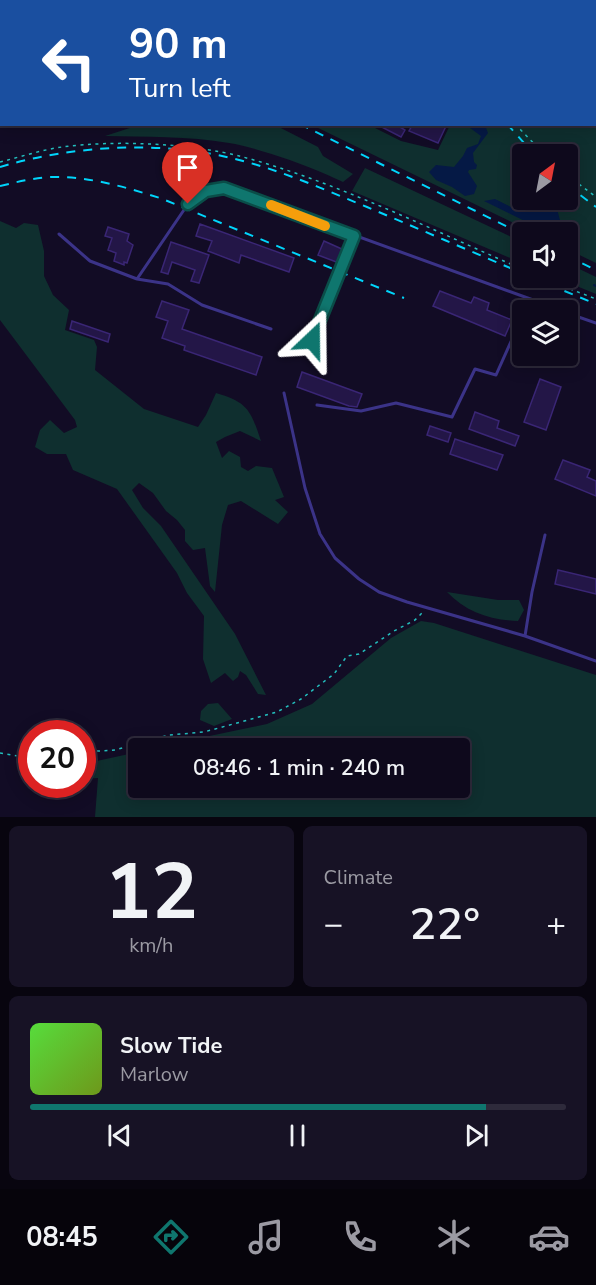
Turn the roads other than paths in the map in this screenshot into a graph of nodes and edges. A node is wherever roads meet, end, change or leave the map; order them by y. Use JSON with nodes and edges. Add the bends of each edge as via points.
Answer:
{"nodes":[{"id":1,"x":59,"y":234,"type":"dead end"},
{"id":2,"x":354,"y":236,"type":"junction"},
{"id":3,"x":137,"y":279,"type":"junction"},
{"id":4,"x":530,"y":300,"type":"edge"},
{"id":5,"x":578,"y":317,"type":"edge"},
{"id":6,"x":596,"y":323,"type":"edge"},
{"id":7,"x":271,"y":329,"type":"dead end"},
{"id":8,"x":512,"y":339,"type":"edge"},
{"id":9,"x":312,"y":340,"type":"dead end"},
{"id":10,"x":284,"y":393,"type":"dead end"},
{"id":11,"x":316,"y":405,"type":"dead end"},
{"id":12,"x":545,"y":535,"type":"dead end"},
{"id":13,"x":525,"y":636,"type":"junction"},
{"id":14,"x":596,"y":661,"type":"edge"}],
"edges":[{"from":1,"to":3,"type":"lane","via":[[90,261]]},
{"from":2,"to":3,"type":"lane","via":[[224,188],[206,191],[188,204]]},
{"from":2,"to":4,"type":"lane"},
{"from":2,"to":9,"type":"lane"},
{"from":3,"to":7,"type":"lane","via":[[168,284],[202,305]]},
{"from":5,"to":6,"type":"lane"},
{"from":8,"to":11,"type":"lane","via":[[496,375],[475,369],[452,417],[396,403],[361,411]]},
{"from":10,"to":13,"type":"lane","via":[[305,488],[320,534],[335,558],[379,592]]},
{"from":12,"to":13,"type":"lane"},
{"from":13,"to":14,"type":"lane"}]}
